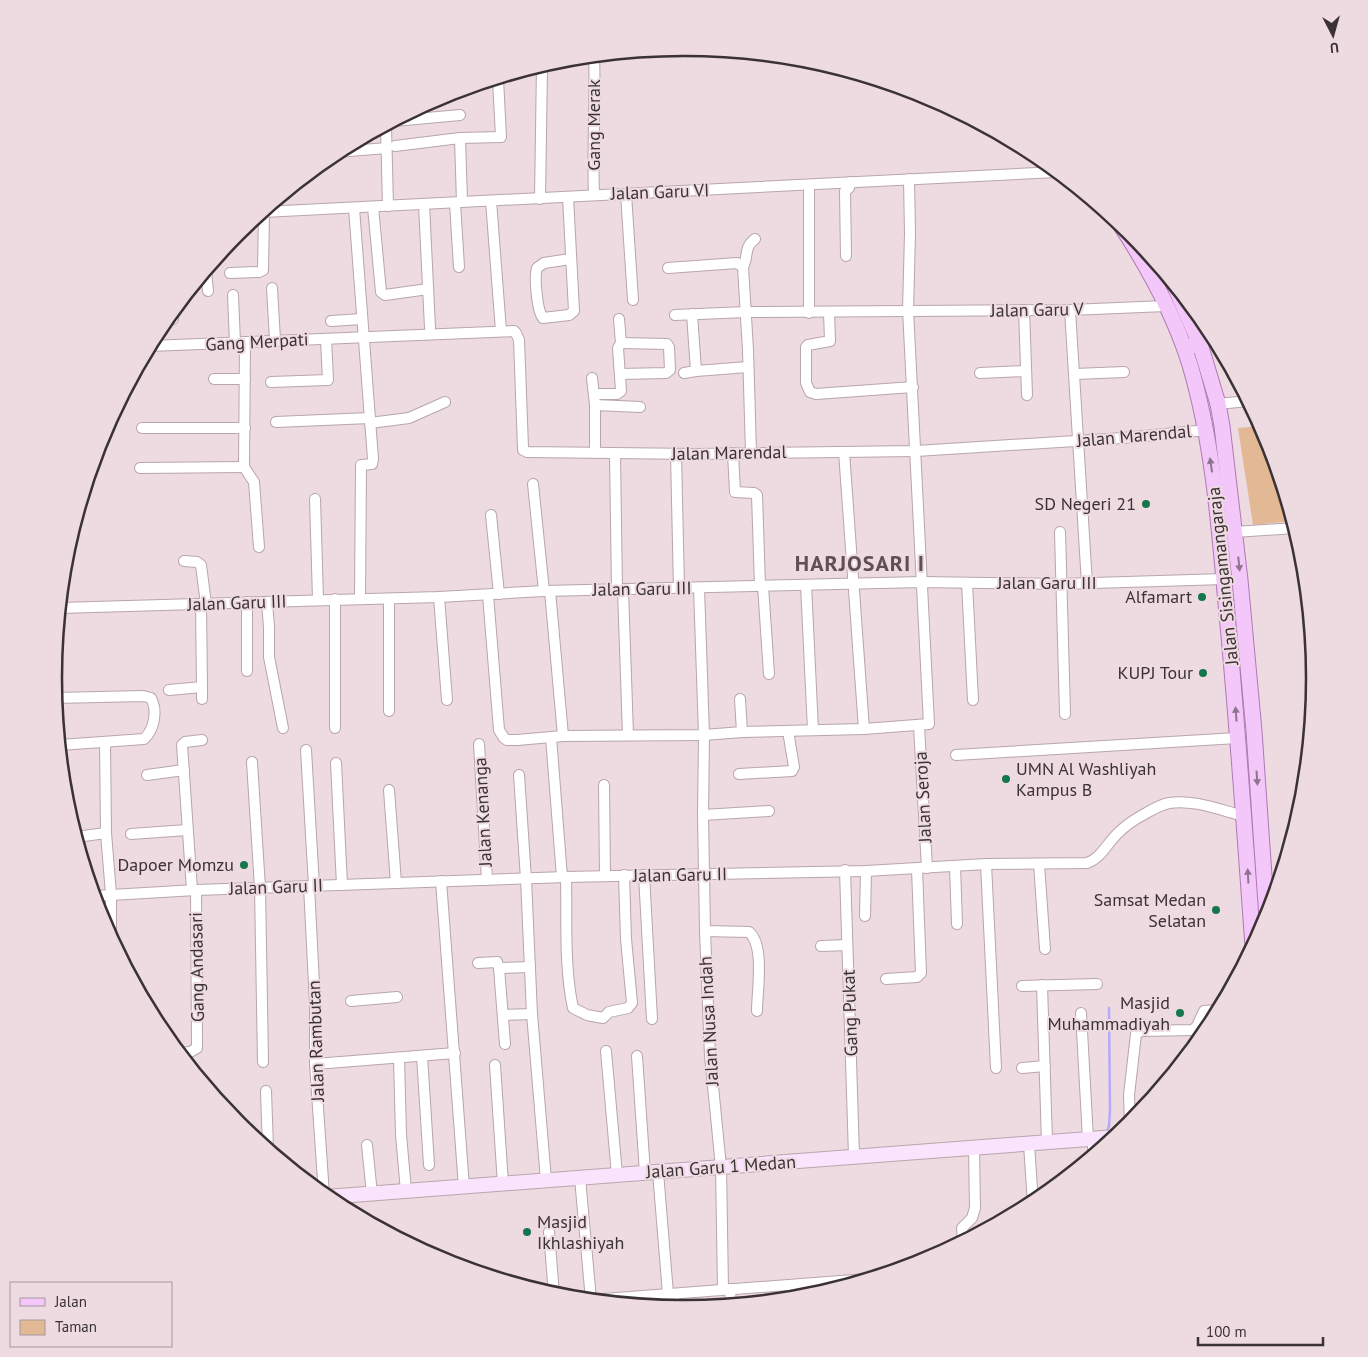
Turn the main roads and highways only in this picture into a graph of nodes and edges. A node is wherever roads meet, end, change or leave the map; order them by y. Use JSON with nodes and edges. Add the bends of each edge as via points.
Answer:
{"nodes":[{"id":1,"x":1140,"y":255,"type":"edge"},
{"id":2,"x":1185,"y":310,"type":"edge"},
{"id":3,"x":1204,"y":338,"type":"edge"},
{"id":4,"x":1200,"y":344,"type":"junction"},
{"id":5,"x":1183,"y":348,"type":"junction"},
{"id":6,"x":1197,"y":362,"type":"junction"},
{"id":7,"x":1266,"y":899,"type":"edge"},
{"id":8,"x":1258,"y":920,"type":"edge"}],
"edges":[{"from":1,"to":5,"type":"main road","name":"Jalan Sisingamangaraja"},
{"from":2,"to":4,"type":"main road","name":"Jalan Sisingamangaraja"},
{"from":3,"to":4,"type":"main road"},
{"from":4,"to":5,"type":"main road"},
{"from":4,"to":6,"type":"main road","name":"Jalan Sisingamangaraja"},
{"from":5,"to":6,"type":"main road","name":"Jalan Sisingamangaraja"},
{"from":6,"to":7,"type":"main road","name":"Jalan Sisingamangaraja","one_way":true,"via":[[1218,404],[1227,457],[1254,731]]},
{"from":8,"to":6,"type":"main road","name":"Jalan Sisingamangaraja","one_way":true,"via":[[1244,816],[1224,579]]}]}
